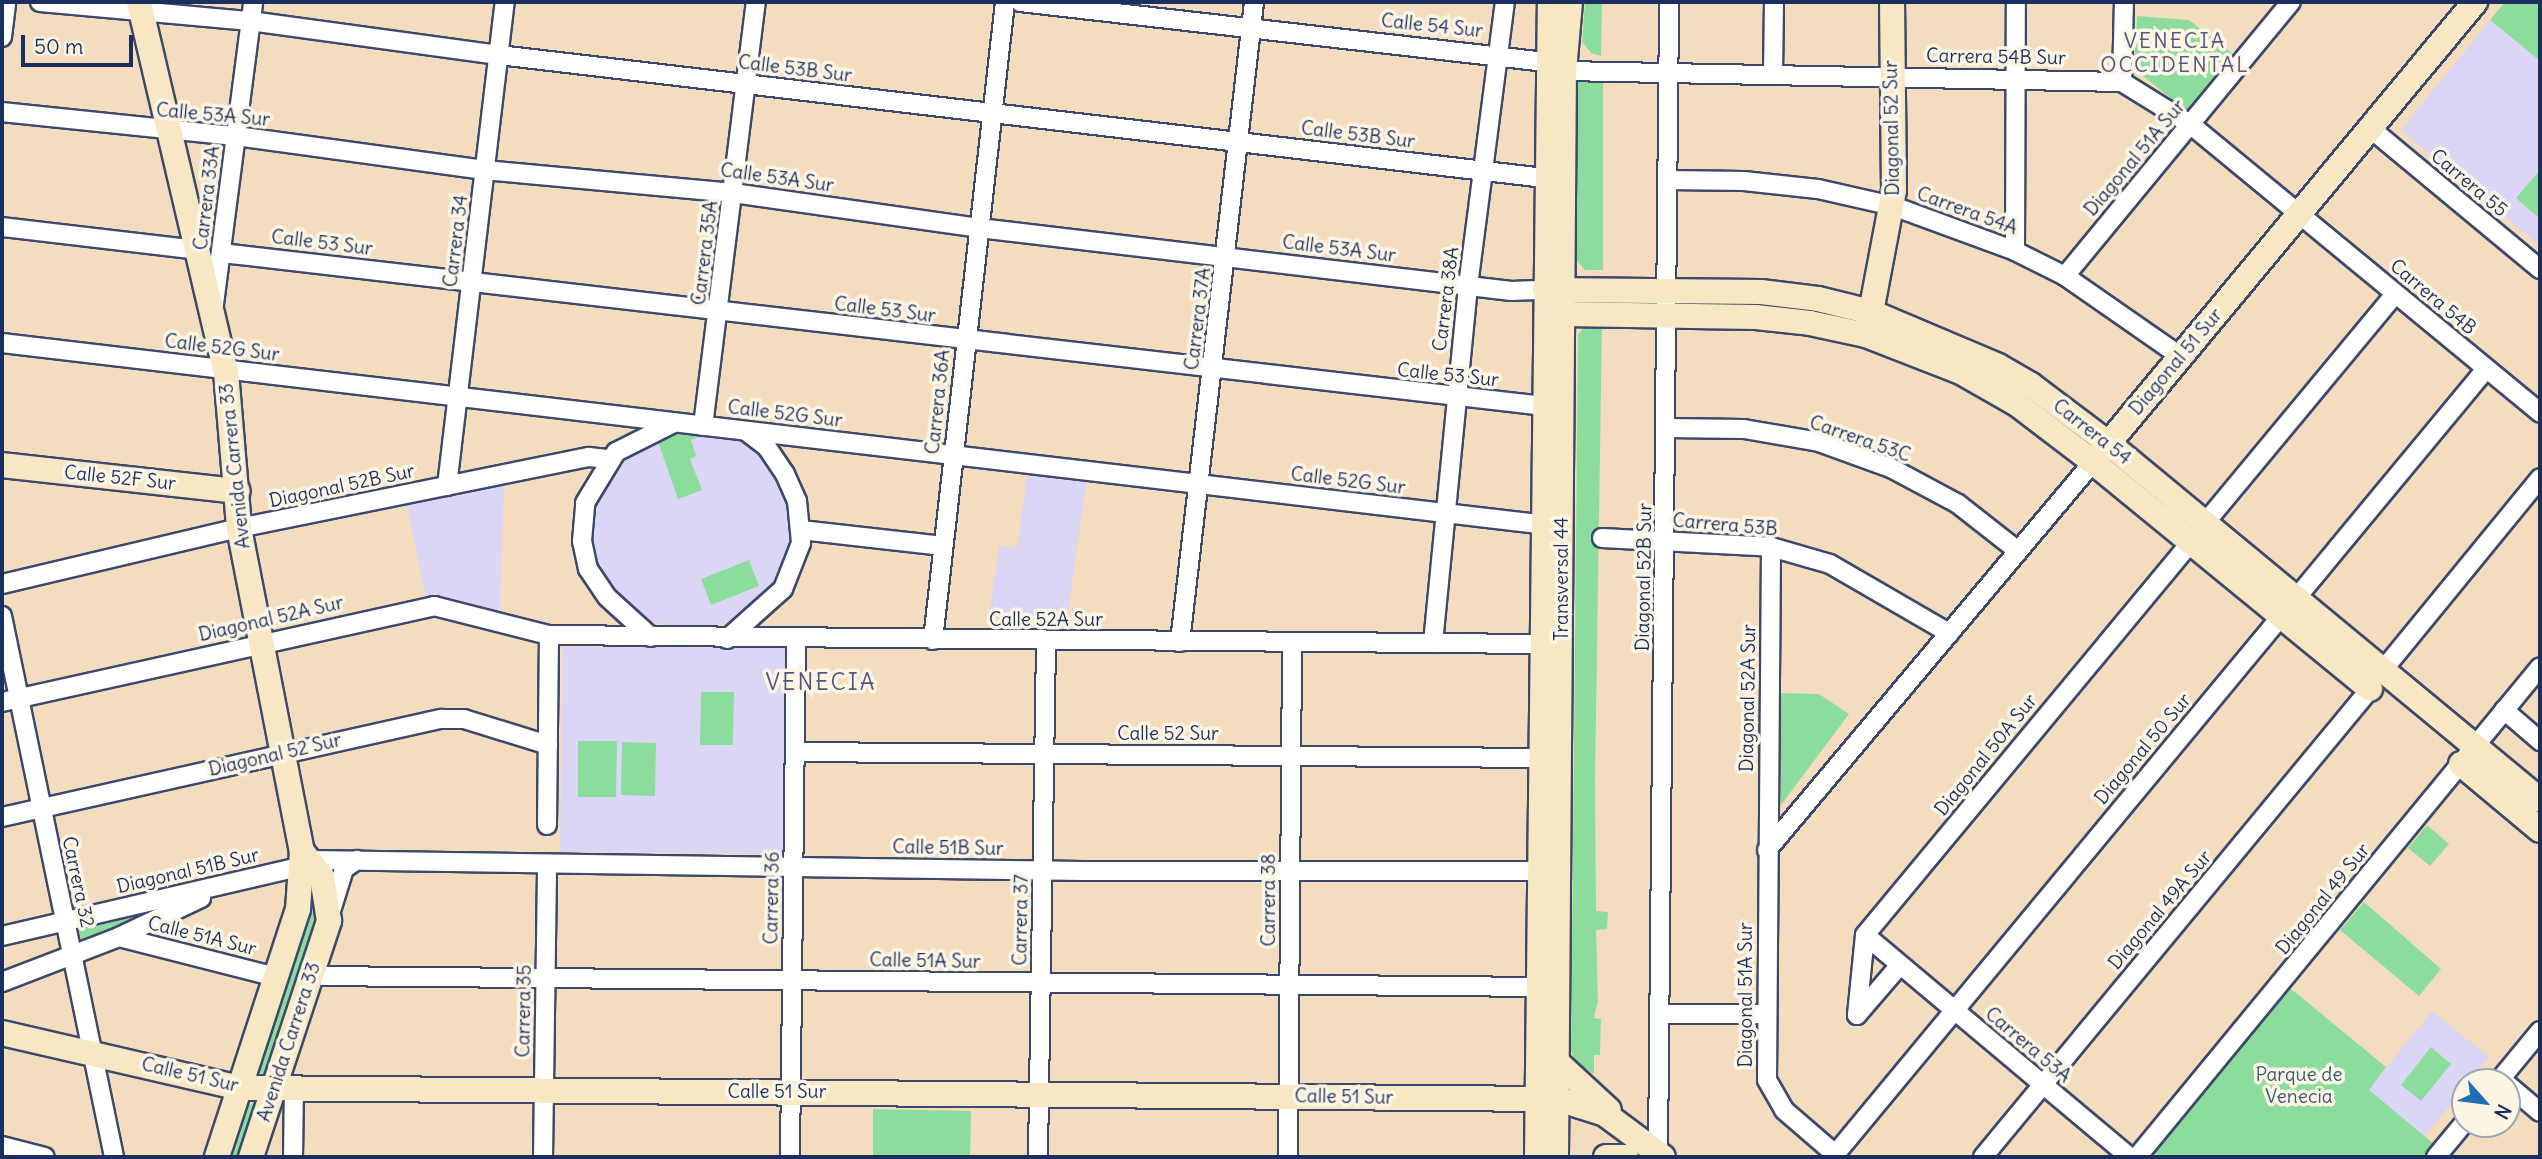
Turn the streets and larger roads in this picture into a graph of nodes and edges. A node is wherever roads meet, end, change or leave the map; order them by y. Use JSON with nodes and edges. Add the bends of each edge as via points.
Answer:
{"nodes":[{"id":1,"x":6,"y":2,"type":"edge"},
{"id":2,"x":40,"y":2,"type":"edge"},
{"id":3,"x":253,"y":2,"type":"edge"},
{"id":4,"x":505,"y":2,"type":"edge"},
{"id":5,"x":756,"y":2,"type":"edge"},
{"id":6,"x":1004,"y":2,"type":"edge"},
{"id":7,"x":1020,"y":2,"type":"edge"},
{"id":8,"x":1254,"y":2,"type":"edge"},
{"id":9,"x":1505,"y":2,"type":"edge"},
{"id":10,"x":1550,"y":2,"type":"edge"},
{"id":11,"x":1570,"y":2,"type":"edge"},
{"id":12,"x":1669,"y":2,"type":"edge"},
{"id":13,"x":1774,"y":2,"type":"edge"},
{"id":14,"x":1892,"y":2,"type":"edge"},
{"id":15,"x":2016,"y":2,"type":"edge"},
{"id":16,"x":2124,"y":2,"type":"edge"},
{"id":17,"x":2291,"y":2,"type":"edge"},
{"id":18,"x":2475,"y":2,"type":"edge"},
{"id":19,"x":140,"y":7,"type":"edge"},
{"id":20,"x":1124,"y":8,"type":"edge"},
{"id":21,"x":250,"y":21,"type":"junction"},
{"id":22,"x":1251,"y":29,"type":"junction"},
{"id":23,"x":2,"y":37,"type":"edge"},
{"id":24,"x":499,"y":55,"type":"junction"},
{"id":25,"x":1500,"y":55,"type":"junction"},
{"id":26,"x":1555,"y":66,"type":"junction"},
{"id":27,"x":1669,"y":72,"type":"junction"},
{"id":28,"x":1773,"y":74,"type":"junction"},
{"id":29,"x":1891,"y":76,"type":"junction"},
{"id":30,"x":2016,"y":77,"type":"junction"},
{"id":31,"x":2122,"y":82,"type":"junction"},
{"id":32,"x":746,"y":85,"type":"junction"},
{"id":33,"x":2,"y":112,"type":"edge"},
{"id":34,"x":992,"y":114,"type":"junction"},
{"id":35,"x":2190,"y":124,"type":"junction"},
{"id":36,"x":2370,"y":128,"type":"junction"},
{"id":37,"x":169,"y":132,"type":"junction"},
{"id":38,"x":236,"y":136,"type":"junction"},
{"id":39,"x":1236,"y":141,"type":"junction"},
{"id":40,"x":485,"y":170,"type":"junction"},
{"id":41,"x":1485,"y":170,"type":"junction"},
{"id":42,"x":1545,"y":178,"type":"junction"},
{"id":43,"x":1669,"y":180,"type":"junction"},
{"id":44,"x":733,"y":193,"type":"junction"},
{"id":45,"x":1893,"y":205,"type":"junction"},
{"id":46,"x":2299,"y":214,"type":"junction"},
{"id":47,"x":2,"y":227,"type":"edge"},
{"id":48,"x":979,"y":228,"type":"junction"},
{"id":49,"x":2015,"y":251,"type":"junction"},
{"id":50,"x":209,"y":252,"type":"junction"},
{"id":51,"x":1226,"y":257,"type":"junction"},
{"id":52,"x":2540,"y":269,"type":"edge"},
{"id":53,"x":2065,"y":276,"type":"junction"},
{"id":54,"x":472,"y":281,"type":"junction"},
{"id":55,"x":1468,"y":286,"type":"junction"},
{"id":56,"x":2395,"y":294,"type":"junction"},
{"id":57,"x":1555,"y":299,"type":"junction"},
{"id":58,"x":1669,"y":302,"type":"junction"},
{"id":59,"x":719,"y":310,"type":"junction"},
{"id":60,"x":1869,"y":324,"type":"junction"},
{"id":61,"x":966,"y":341,"type":"junction"},
{"id":62,"x":2,"y":343,"type":"edge"},
{"id":63,"x":2180,"y":356,"type":"junction"},
{"id":64,"x":224,"y":369,"type":"junction"},
{"id":65,"x":1213,"y":369,"type":"junction"},
{"id":66,"x":2486,"y":369,"type":"junction"},
{"id":67,"x":458,"y":397,"type":"junction"},
{"id":68,"x":1456,"y":397,"type":"junction"},
{"id":69,"x":1544,"y":406,"type":"junction"},
{"id":70,"x":2540,"y":413,"type":"edge"},
{"id":71,"x":677,"y":422,"type":"junction"},
{"id":72,"x":703,"y":425,"type":"junction"},
{"id":73,"x":1667,"y":428,"type":"junction"},
{"id":74,"x":746,"y":431,"type":"junction"},
{"id":75,"x":2101,"y":453,"type":"junction"},
{"id":76,"x":953,"y":455,"type":"junction"},
{"id":77,"x":609,"y":459,"type":"junction"},
{"id":78,"x":5,"y":466,"type":"edge"},
{"id":79,"x":2540,"y":478,"type":"edge"},
{"id":80,"x":1199,"y":484,"type":"junction"},
{"id":81,"x":447,"y":486,"type":"junction"},
{"id":82,"x":238,"y":491,"type":"junction"},
{"id":83,"x":1443,"y":513,"type":"junction"},
{"id":84,"x":1553,"y":526,"type":"junction"},
{"id":85,"x":239,"y":528,"type":"junction"},
{"id":86,"x":801,"y":530,"type":"junction"},
{"id":87,"x":2198,"y":533,"type":"junction"},
{"id":88,"x":1602,"y":538,"type":"dead end"},
{"id":89,"x":1666,"y":540,"type":"junction"},
{"id":90,"x":943,"y":546,"type":"junction"},
{"id":91,"x":1771,"y":547,"type":"junction"},
{"id":92,"x":2018,"y":551,"type":"junction"},
{"id":93,"x":2,"y":584,"type":"edge"},
{"id":94,"x":2289,"y":607,"type":"junction"},
{"id":95,"x":2,"y":616,"type":"edge"},
{"id":96,"x":1949,"y":633,"type":"junction"},
{"id":97,"x":549,"y":635,"type":"junction"},
{"id":98,"x":651,"y":637,"type":"junction"},
{"id":99,"x":727,"y":639,"type":"junction"},
{"id":100,"x":796,"y":639,"type":"junction"},
{"id":101,"x":933,"y":640,"type":"junction"},
{"id":102,"x":1046,"y":641,"type":"junction"},
{"id":103,"x":261,"y":642,"type":"junction"},
{"id":104,"x":1180,"y":642,"type":"junction"},
{"id":105,"x":1292,"y":642,"type":"junction"},
{"id":106,"x":1433,"y":643,"type":"junction"},
{"id":107,"x":1542,"y":644,"type":"junction"},
{"id":108,"x":2540,"y":667,"type":"edge"},
{"id":109,"x":2376,"y":679,"type":"junction"},
{"id":110,"x":10,"y":700,"type":"edge"},
{"id":111,"x":2504,"y":710,"type":"junction"},
{"id":112,"x":2540,"y":741,"type":"edge"},
{"id":113,"x":548,"y":746,"type":"junction"},
{"id":114,"x":794,"y":752,"type":"junction"},
{"id":115,"x":285,"y":753,"type":"junction"},
{"id":116,"x":1045,"y":754,"type":"junction"},
{"id":117,"x":2468,"y":755,"type":"junction"},
{"id":118,"x":1291,"y":756,"type":"junction"},
{"id":119,"x":1541,"y":758,"type":"junction"},
{"id":120,"x":2540,"y":800,"type":"edge"},
{"id":121,"x":40,"y":807,"type":"junction"},
{"id":122,"x":2,"y":817,"type":"edge"},
{"id":123,"x":547,"y":825,"type":"dead end"},
{"id":124,"x":2540,"y":830,"type":"edge"},
{"id":125,"x":1767,"y":850,"type":"junction"},
{"id":126,"x":305,"y":859,"type":"junction"},
{"id":127,"x":357,"y":860,"type":"junction"},
{"id":128,"x":547,"y":865,"type":"junction"},
{"id":129,"x":793,"y":868,"type":"junction"},
{"id":130,"x":1043,"y":870,"type":"junction"},
{"id":131,"x":1290,"y":871,"type":"junction"},
{"id":132,"x":1539,"y":871,"type":"junction"},
{"id":133,"x":219,"y":887,"type":"junction"},
{"id":134,"x":65,"y":920,"type":"junction"},
{"id":135,"x":328,"y":921,"type":"junction"},
{"id":136,"x":1865,"y":935,"type":"junction"},
{"id":137,"x":2,"y":936,"type":"edge"},
{"id":138,"x":119,"y":937,"type":"junction"},
{"id":139,"x":72,"y":955,"type":"junction"},
{"id":140,"x":1900,"y":965,"type":"junction"},
{"id":141,"x":310,"y":976,"type":"junction"},
{"id":142,"x":276,"y":977,"type":"junction"},
{"id":143,"x":545,"y":978,"type":"junction"},
{"id":144,"x":792,"y":981,"type":"junction"},
{"id":145,"x":2,"y":982,"type":"edge"},
{"id":146,"x":1041,"y":983,"type":"junction"},
{"id":147,"x":1289,"y":985,"type":"junction"},
{"id":148,"x":1538,"y":987,"type":"junction"},
{"id":149,"x":1954,"y":1011,"type":"junction"},
{"id":150,"x":1660,"y":1014,"type":"junction"},
{"id":151,"x":1765,"y":1014,"type":"junction"},
{"id":152,"x":2540,"y":1031,"type":"edge"},
{"id":153,"x":2,"y":1032,"type":"edge"},
{"id":154,"x":94,"y":1053,"type":"junction"},
{"id":155,"x":1558,"y":1063,"type":"junction"},
{"id":156,"x":2512,"y":1068,"type":"edge"},
{"id":157,"x":2043,"y":1085,"type":"junction"},
{"id":158,"x":240,"y":1088,"type":"junction"},
{"id":159,"x":284,"y":1088,"type":"junction"},
{"id":160,"x":544,"y":1091,"type":"junction"},
{"id":161,"x":791,"y":1093,"type":"junction"},
{"id":162,"x":1040,"y":1095,"type":"junction"},
{"id":163,"x":1289,"y":1097,"type":"junction"},
{"id":164,"x":2521,"y":1097,"type":"edge"},
{"id":165,"x":1548,"y":1099,"type":"junction"},
{"id":166,"x":2540,"y":1112,"type":"edge"},
{"id":167,"x":1630,"y":1129,"type":"junction"},
{"id":168,"x":2452,"y":1138,"type":"edge"},
{"id":169,"x":2,"y":1146,"type":"edge"},
{"id":170,"x":1661,"y":1155,"type":"edge"},
{"id":171,"x":1834,"y":1156,"type":"edge"},
{"id":172,"x":45,"y":1157,"type":"edge"},
{"id":173,"x":114,"y":1157,"type":"edge"},
{"id":174,"x":217,"y":1157,"type":"edge"},
{"id":175,"x":251,"y":1157,"type":"edge"},
{"id":176,"x":293,"y":1157,"type":"edge"},
{"id":177,"x":544,"y":1157,"type":"edge"},
{"id":178,"x":790,"y":1157,"type":"edge"},
{"id":179,"x":1038,"y":1157,"type":"edge"},
{"id":180,"x":1288,"y":1157,"type":"edge"},
{"id":181,"x":1537,"y":1157,"type":"edge"},
{"id":182,"x":1556,"y":1157,"type":"edge"},
{"id":183,"x":1606,"y":1157,"type":"edge"},
{"id":184,"x":1626,"y":1157,"type":"edge"},
{"id":185,"x":1983,"y":1157,"type":"edge"},
{"id":186,"x":2130,"y":1157,"type":"edge"},
{"id":187,"x":2137,"y":1157,"type":"edge"},
{"id":188,"x":2436,"y":1157,"type":"edge"}],
"edges":[{"from":1,"to":23,"type":"street"},
{"from":2,"to":19,"type":"street","name":"Calle 53B Sur"},
{"from":3,"to":21,"type":"street","name":"Carrera 33A"},
{"from":4,"to":24,"type":"street","name":"Carrera 34"},
{"from":5,"to":32,"type":"street","name":"Carrera 35A"},
{"from":6,"to":34,"type":"street","name":"Carrera 36A"},
{"from":7,"to":20,"type":"street","name":"Calle 54 Sur"},
{"from":8,"to":22,"type":"street","name":"Carrera 37A"},
{"from":9,"to":25,"type":"street","name":"Carrera 38A"},
{"from":10,"to":26,"type":"street","name":"Transversal 44"},
{"from":11,"to":26,"type":"street","name":"Transversal 44"},
{"from":12,"to":27,"type":"street","name":"Diagonal 52B Sur"},
{"from":13,"to":28,"type":"street"},
{"from":14,"to":29,"type":"street","name":"Diagonal 52 Sur"},
{"from":15,"to":30,"type":"street"},
{"from":16,"to":31,"type":"street"},
{"from":17,"to":35,"type":"street","name":"Diagonal 51A Sur"},
{"from":18,"to":36,"type":"street","name":"Diagonal 51 Sur"},
{"from":19,"to":21,"type":"street","name":"Calle 53B Sur"},
{"from":19,"to":37,"type":"street","name":"Avenida Carrera 33"},
{"from":20,"to":22,"type":"street","name":"Calle 54 Sur"},
{"from":21,"to":24,"type":"street","name":"Calle 53B Sur"},
{"from":21,"to":38,"type":"street","name":"Carrera 33A"},
{"from":22,"to":25,"type":"street","name":"Calle 54 Sur"},
{"from":22,"to":39,"type":"street","name":"Carrera 37A"},
{"from":24,"to":32,"type":"street","name":"Calle 53B Sur"},
{"from":24,"to":40,"type":"street","name":"Carrera 34"},
{"from":25,"to":26,"type":"street","name":"Calle 54 Sur"},
{"from":25,"to":41,"type":"street","name":"Carrera 38A"},
{"from":26,"to":27,"type":"street","name":"Carrera 54B Sur"},
{"from":26,"to":42,"type":"street","name":"Transversal 44"},
{"from":26,"to":57,"type":"street","name":"Transversal 44"},
{"from":27,"to":28,"type":"street","name":"Carrera 54B Sur"},
{"from":27,"to":43,"type":"street","name":"Diagonal 52B Sur"},
{"from":28,"to":29,"type":"street","name":"Carrera 54B Sur"},
{"from":29,"to":30,"type":"street","name":"Carrera 54B Sur"},
{"from":29,"to":45,"type":"street","name":"Diagonal 52 Sur"},
{"from":30,"to":31,"type":"street","name":"Carrera 54B Sur"},
{"from":30,"to":49,"type":"street"},
{"from":31,"to":35,"type":"street","name":"Carrera 54B Sur"},
{"from":32,"to":34,"type":"street","name":"Calle 53B Sur"},
{"from":32,"to":44,"type":"street","name":"Carrera 35A"},
{"from":33,"to":37,"type":"street","name":"Calle 53A Sur"},
{"from":34,"to":39,"type":"street","name":"Calle 53B Sur"},
{"from":34,"to":48,"type":"street","name":"Carrera 36A"},
{"from":35,"to":46,"type":"street","name":"Carrera 54B Sur"},
{"from":35,"to":53,"type":"street","name":"Diagonal 51A Sur"},
{"from":36,"to":46,"type":"street","name":"Diagonal 51 Sur"},
{"from":36,"to":52,"type":"street","name":"Carrera 55"},
{"from":37,"to":38,"type":"street","name":"Calle 53A Sur"},
{"from":37,"to":50,"type":"street","name":"Avenida Carrera 33"},
{"from":38,"to":40,"type":"street","name":"Calle 53A Sur"},
{"from":38,"to":50,"type":"street","name":"Carrera 33A"},
{"from":39,"to":41,"type":"street","name":"Calle 53B Sur"},
{"from":39,"to":51,"type":"street","name":"Carrera 37A"},
{"from":40,"to":44,"type":"street","name":"Calle 53A Sur"},
{"from":40,"to":54,"type":"street","name":"Carrera 34"},
{"from":41,"to":42,"type":"street","name":"Calle 53B Sur"},
{"from":41,"to":55,"type":"street","name":"Carrera 38A"},
{"from":42,"to":57,"type":"street","name":"Transversal 44"},
{"from":43,"to":45,"type":"street","name":"Carrera 54A","via":[[1744,181],[1818,189]]},
{"from":43,"to":58,"type":"street","name":"Diagonal 52B Sur"},
{"from":44,"to":48,"type":"street","name":"Calle 53A Sur"},
{"from":44,"to":59,"type":"street","name":"Carrera 35A"},
{"from":45,"to":49,"type":"street","name":"Carrera 54A"},
{"from":45,"to":60,"type":"street","name":"Diagonal 52 Sur"},
{"from":46,"to":56,"type":"street","name":"Carrera 54B"},
{"from":46,"to":63,"type":"street","name":"Diagonal 51 Sur"},
{"from":47,"to":50,"type":"street","name":"Calle 53 Sur"},
{"from":48,"to":51,"type":"street","name":"Calle 53A Sur"},
{"from":48,"to":61,"type":"street","name":"Carrera 36A"},
{"from":49,"to":53,"type":"street","name":"Carrera 54A"},
{"from":50,"to":54,"type":"street","name":"Calle 53 Sur"},
{"from":50,"to":64,"type":"street","name":"Avenida Carrera 33","via":[[213,316]]},
{"from":51,"to":55,"type":"street","name":"Calle 53A Sur"},
{"from":51,"to":65,"type":"street","name":"Carrera 37A"},
{"from":53,"to":63,"type":"street","name":"Carrera 54A"},
{"from":54,"to":59,"type":"street","name":"Calle 53 Sur"},
{"from":54,"to":67,"type":"street","name":"Carrera 34"},
{"from":55,"to":57,"type":"street","name":"Calle 53A Sur"},
{"from":55,"to":68,"type":"street","name":"Carrera 38A"},
{"from":56,"to":66,"type":"street","name":"Carrera 54B"},
{"from":56,"to":87,"type":"street","name":"Diagonal 50A Sur"},
{"from":57,"to":58,"type":"street","name":"Carrera 54"},
{"from":57,"to":69,"type":"street","name":"Transversal 44"},
{"from":57,"to":84,"type":"street","name":"Transversal 44"},
{"from":58,"to":60,"type":"street","name":"Carrera 54","via":[[1756,317]]},
{"from":58,"to":73,"type":"street","name":"Diagonal 52B Sur"},
{"from":59,"to":61,"type":"street","name":"Calle 53 Sur"},
{"from":59,"to":72,"type":"street","name":"Carrera 35A"},
{"from":60,"to":75,"type":"street","name":"Carrera 54"},
{"from":61,"to":65,"type":"street","name":"Calle 53 Sur"},
{"from":61,"to":76,"type":"street","name":"Carrera 36A"},
{"from":62,"to":64,"type":"street","name":"Calle 52G Sur"},
{"from":63,"to":75,"type":"street","name":"Diagonal 51 Sur"},
{"from":64,"to":67,"type":"street","name":"Calle 52G Sur"},
{"from":64,"to":82,"type":"street","name":"Avenida Carrera 33"},
{"from":65,"to":68,"type":"street","name":"Calle 53 Sur"},
{"from":65,"to":80,"type":"street","name":"Carrera 37A"},
{"from":66,"to":70,"type":"street","name":"Carrera 54B"},
{"from":66,"to":94,"type":"street","name":"Diagonal 50 Sur"},
{"from":67,"to":71,"type":"street","name":"Calle 52G Sur"},
{"from":67,"to":81,"type":"street","name":"Carrera 34"},
{"from":68,"to":69,"type":"street","name":"Calle 53 Sur"},
{"from":68,"to":83,"type":"street","name":"Carrera 38A"},
{"from":69,"to":84,"type":"street","name":"Transversal 44"},
{"from":71,"to":72,"type":"street","name":"Calle 52G Sur"},
{"from":71,"to":77,"type":"street","via":[[638,437]]},
{"from":72,"to":74,"type":"street","name":"Calle 52G Sur"},
{"from":73,"to":89,"type":"street","name":"Diagonal 52B Sur"},
{"from":73,"to":92,"type":"street","name":"Carrera 53C","via":[[1744,429],[1819,442],[1891,468],[1958,504]]},
{"from":74,"to":76,"type":"street","name":"Calle 52G Sur"},
{"from":74,"to":86,"type":"street","via":[[766,447],[785,474],[797,501]]},
{"from":75,"to":87,"type":"street","name":"Carrera 54"},
{"from":75,"to":92,"type":"street","name":"Diagonal 51 Sur"},
{"from":76,"to":80,"type":"street","name":"Calle 52G Sur"},
{"from":76,"to":90,"type":"street","name":"Carrera 36A"},
{"from":77,"to":81,"type":"street","name":"Diagonal 52B Sur","via":[[589,457]]},
{"from":77,"to":98,"type":"street","via":[[585,503],[582,541],[586,560],[607,597]]},
{"from":78,"to":82,"type":"street","name":"Calle 52F Sur"},
{"from":79,"to":109,"type":"street","name":"Diagonal 49A Sur"},
{"from":80,"to":83,"type":"street","name":"Calle 52G Sur"},
{"from":80,"to":104,"type":"street","name":"Carrera 37A"},
{"from":81,"to":85,"type":"street","name":"Diagonal 52B Sur"},
{"from":82,"to":85,"type":"street","name":"Avenida Carrera 33"},
{"from":83,"to":84,"type":"street","name":"Calle 52G Sur"},
{"from":83,"to":106,"type":"street","name":"Carrera 38A"},
{"from":84,"to":107,"type":"street","name":"Transversal 44"},
{"from":84,"to":155,"type":"street","name":"Transversal 44"},
{"from":85,"to":93,"type":"street","name":"Diagonal 52B Sur"},
{"from":85,"to":103,"type":"street","name":"Avenida Carrera 33"},
{"from":86,"to":90,"type":"street"},
{"from":86,"to":99,"type":"street","via":[[795,566],[783,589]]},
{"from":87,"to":94,"type":"street","name":"Carrera 54"},
{"from":87,"to":136,"type":"street","name":"Diagonal 50A Sur"},
{"from":88,"to":89,"type":"street","name":"Carrera 53B"},
{"from":89,"to":91,"type":"street","name":"Carrera 53B"},
{"from":89,"to":150,"type":"street","name":"Diagonal 52B Sur"},
{"from":90,"to":101,"type":"street","name":"Carrera 36A"},
{"from":91,"to":96,"type":"street","name":"Carrera 53B","via":[[1830,564]]},
{"from":91,"to":125,"type":"street","name":"Diagonal 52A Sur"},
{"from":92,"to":96,"type":"street","name":"Diagonal 51 Sur"},
{"from":94,"to":109,"type":"street","name":"Carrera 54"},
{"from":94,"to":149,"type":"street","name":"Diagonal 50 Sur"},
{"from":95,"to":110,"type":"street","name":"Carrera 32"},
{"from":96,"to":125,"type":"street","name":"Diagonal 51 Sur"},
{"from":97,"to":98,"type":"street","name":"Calle 52A Sur"},
{"from":97,"to":103,"type":"street","name":"Diagonal 52A Sur","via":[[434,606]]},
{"from":97,"to":113,"type":"street"},
{"from":98,"to":99,"type":"street","name":"Calle 52A Sur"},
{"from":99,"to":100,"type":"street","name":"Calle 52A Sur"},
{"from":100,"to":101,"type":"street","name":"Calle 52A Sur"},
{"from":100,"to":114,"type":"street","name":"Carrera 36"},
{"from":101,"to":102,"type":"street","name":"Calle 52A Sur"},
{"from":102,"to":104,"type":"street","name":"Calle 52A Sur"},
{"from":102,"to":116,"type":"street","name":"Carrera 37"},
{"from":103,"to":110,"type":"street","name":"Diagonal 52A Sur"},
{"from":103,"to":115,"type":"street","name":"Avenida Carrera 33"},
{"from":104,"to":105,"type":"street","name":"Calle 52A Sur"},
{"from":105,"to":106,"type":"street","name":"Calle 52A Sur"},
{"from":105,"to":118,"type":"street","name":"Carrera 38"},
{"from":106,"to":107,"type":"street","name":"Calle 52A Sur"},
{"from":107,"to":119,"type":"street","name":"Transversal 44"},
{"from":108,"to":111,"type":"street","name":"Diagonal 49 Sur"},
{"from":109,"to":117,"type":"street","name":"Carrera 54"},
{"from":109,"to":157,"type":"street","name":"Diagonal 49A Sur"},
{"from":110,"to":121,"type":"street","name":"Carrera 32"},
{"from":111,"to":112,"type":"street"},
{"from":111,"to":117,"type":"street","name":"Diagonal 49 Sur"},
{"from":113,"to":115,"type":"street","name":"Diagonal 52 Sur","via":[[454,718]]},
{"from":113,"to":123,"type":"street"},
{"from":114,"to":116,"type":"street","name":"Calle 52 Sur"},
{"from":114,"to":129,"type":"street","name":"Carrera 36"},
{"from":115,"to":121,"type":"street","name":"Diagonal 52 Sur"},
{"from":115,"to":126,"type":"street","name":"Avenida Carrera 33"},
{"from":116,"to":118,"type":"street","name":"Calle 52 Sur"},
{"from":116,"to":130,"type":"street","name":"Carrera 37"},
{"from":117,"to":120,"type":"street","name":"Carrera 54"},
{"from":117,"to":124,"type":"street","name":"Carrera 54"},
{"from":117,"to":187,"type":"street","name":"Diagonal 49 Sur"},
{"from":118,"to":119,"type":"street","name":"Calle 52 Sur"},
{"from":118,"to":131,"type":"street","name":"Carrera 38"},
{"from":119,"to":132,"type":"street","name":"Transversal 44"},
{"from":121,"to":122,"type":"street","name":"Diagonal 52 Sur"},
{"from":121,"to":134,"type":"street","name":"Carrera 32"},
{"from":125,"to":151,"type":"street","name":"Diagonal 51A Sur"},
{"from":126,"to":127,"type":"street","name":"Calle 51B Sur"},
{"from":126,"to":133,"type":"street","name":"Diagonal 51B Sur"},
{"from":126,"to":135,"type":"street","name":"Avenida Carrera 33","via":[[326,888]]},
{"from":126,"to":142,"type":"street","name":"Avenida Carrera 33","via":[[298,909]]},
{"from":127,"to":128,"type":"street","name":"Calle 51B Sur"},
{"from":127,"to":135,"type":"street","via":[[344,869]]},
{"from":128,"to":129,"type":"street","name":"Calle 51B Sur"},
{"from":128,"to":143,"type":"street","name":"Carrera 35"},
{"from":129,"to":130,"type":"street","name":"Calle 51B Sur"},
{"from":129,"to":144,"type":"street","name":"Carrera 36"},
{"from":130,"to":131,"type":"street","name":"Calle 51B Sur"},
{"from":130,"to":146,"type":"street","name":"Carrera 37"},
{"from":131,"to":132,"type":"street","name":"Calle 51B Sur"},
{"from":131,"to":147,"type":"street","name":"Carrera 38"},
{"from":132,"to":148,"type":"street","name":"Transversal 44"},
{"from":133,"to":134,"type":"street","name":"Diagonal 51B Sur"},
{"from":133,"to":138,"type":"street"},
{"from":134,"to":137,"type":"street","name":"Diagonal 51B Sur"},
{"from":134,"to":139,"type":"street","name":"Carrera 32"},
{"from":135,"to":141,"type":"street","name":"Avenida Carrera 33"},
{"from":136,"to":140,"type":"street","name":"Carrera 53A"},
{"from":136,"to":140,"type":"street","via":[[1857,1015]]},
{"from":138,"to":139,"type":"street"},
{"from":138,"to":142,"type":"street","name":"Calle 51A Sur"},
{"from":139,"to":145,"type":"street"},
{"from":139,"to":154,"type":"street","name":"Carrera 32"},
{"from":140,"to":149,"type":"street","name":"Carrera 53A"},
{"from":141,"to":143,"type":"street","name":"Calle 51A Sur"},
{"from":141,"to":159,"type":"street","name":"Avenida Carrera 33"},
{"from":142,"to":158,"type":"street","name":"Avenida Carrera 33"},
{"from":143,"to":144,"type":"street","name":"Calle 51A Sur"},
{"from":143,"to":160,"type":"street","name":"Carrera 35"},
{"from":144,"to":146,"type":"street","name":"Calle 51A Sur"},
{"from":144,"to":161,"type":"street","name":"Carrera 36"},
{"from":146,"to":147,"type":"street","name":"Calle 51A Sur"},
{"from":146,"to":162,"type":"street","name":"Carrera 37"},
{"from":147,"to":148,"type":"street","name":"Calle 51A Sur"},
{"from":147,"to":163,"type":"street","name":"Carrera 38"},
{"from":148,"to":165,"type":"street","name":"Transversal 44"},
{"from":149,"to":157,"type":"street","name":"Carrera 53A"},
{"from":149,"to":171,"type":"street","name":"Diagonal 50 Sur"},
{"from":150,"to":151,"type":"street"},
{"from":150,"to":170,"type":"street","name":"Diagonal 52B Sur"},
{"from":151,"to":171,"type":"street","name":"Diagonal 51A Sur","via":[[1772,1091],[1784,1110]]},
{"from":152,"to":156,"type":"street"},
{"from":153,"to":154,"type":"street","name":"Calle 51 Sur"},
{"from":154,"to":158,"type":"street","name":"Calle 51 Sur"},
{"from":154,"to":173,"type":"street","name":"Carrera 32"},
{"from":155,"to":165,"type":"street","name":"Transversal 44"},
{"from":155,"to":167,"type":"street"},
{"from":157,"to":185,"type":"street","name":"Diagonal 49A Sur"},
{"from":157,"to":186,"type":"street","name":"Carrera 53A"},
{"from":158,"to":159,"type":"street","name":"Calle 51 Sur"},
{"from":158,"to":174,"type":"street","name":"Avenida Carrera 33"},
{"from":159,"to":160,"type":"street","name":"Calle 51 Sur"},
{"from":159,"to":175,"type":"street","name":"Avenida Carrera 33"},
{"from":159,"to":176,"type":"street"},
{"from":160,"to":161,"type":"street","name":"Calle 51 Sur"},
{"from":160,"to":177,"type":"street","name":"Carrera 35"},
{"from":161,"to":162,"type":"street","name":"Calle 51 Sur"},
{"from":161,"to":178,"type":"street","name":"Carrera 36"},
{"from":162,"to":163,"type":"street","name":"Calle 51 Sur"},
{"from":162,"to":179,"type":"street","name":"Carrera 37"},
{"from":163,"to":165,"type":"street","name":"Calle 51 Sur"},
{"from":163,"to":180,"type":"street","name":"Carrera 38"},
{"from":164,"to":166,"type":"street"},
{"from":165,"to":167,"type":"street","name":"Calle 51 Sur","via":[[1591,1107]]},
{"from":165,"to":181,"type":"street","name":"Transversal 44"},
{"from":165,"to":182,"type":"street","name":"Transversal 44"},
{"from":167,"to":170,"type":"street"},
{"from":168,"to":188,"type":"street"},
{"from":169,"to":172,"type":"street"},
{"from":183,"to":184,"type":"street"}]}
